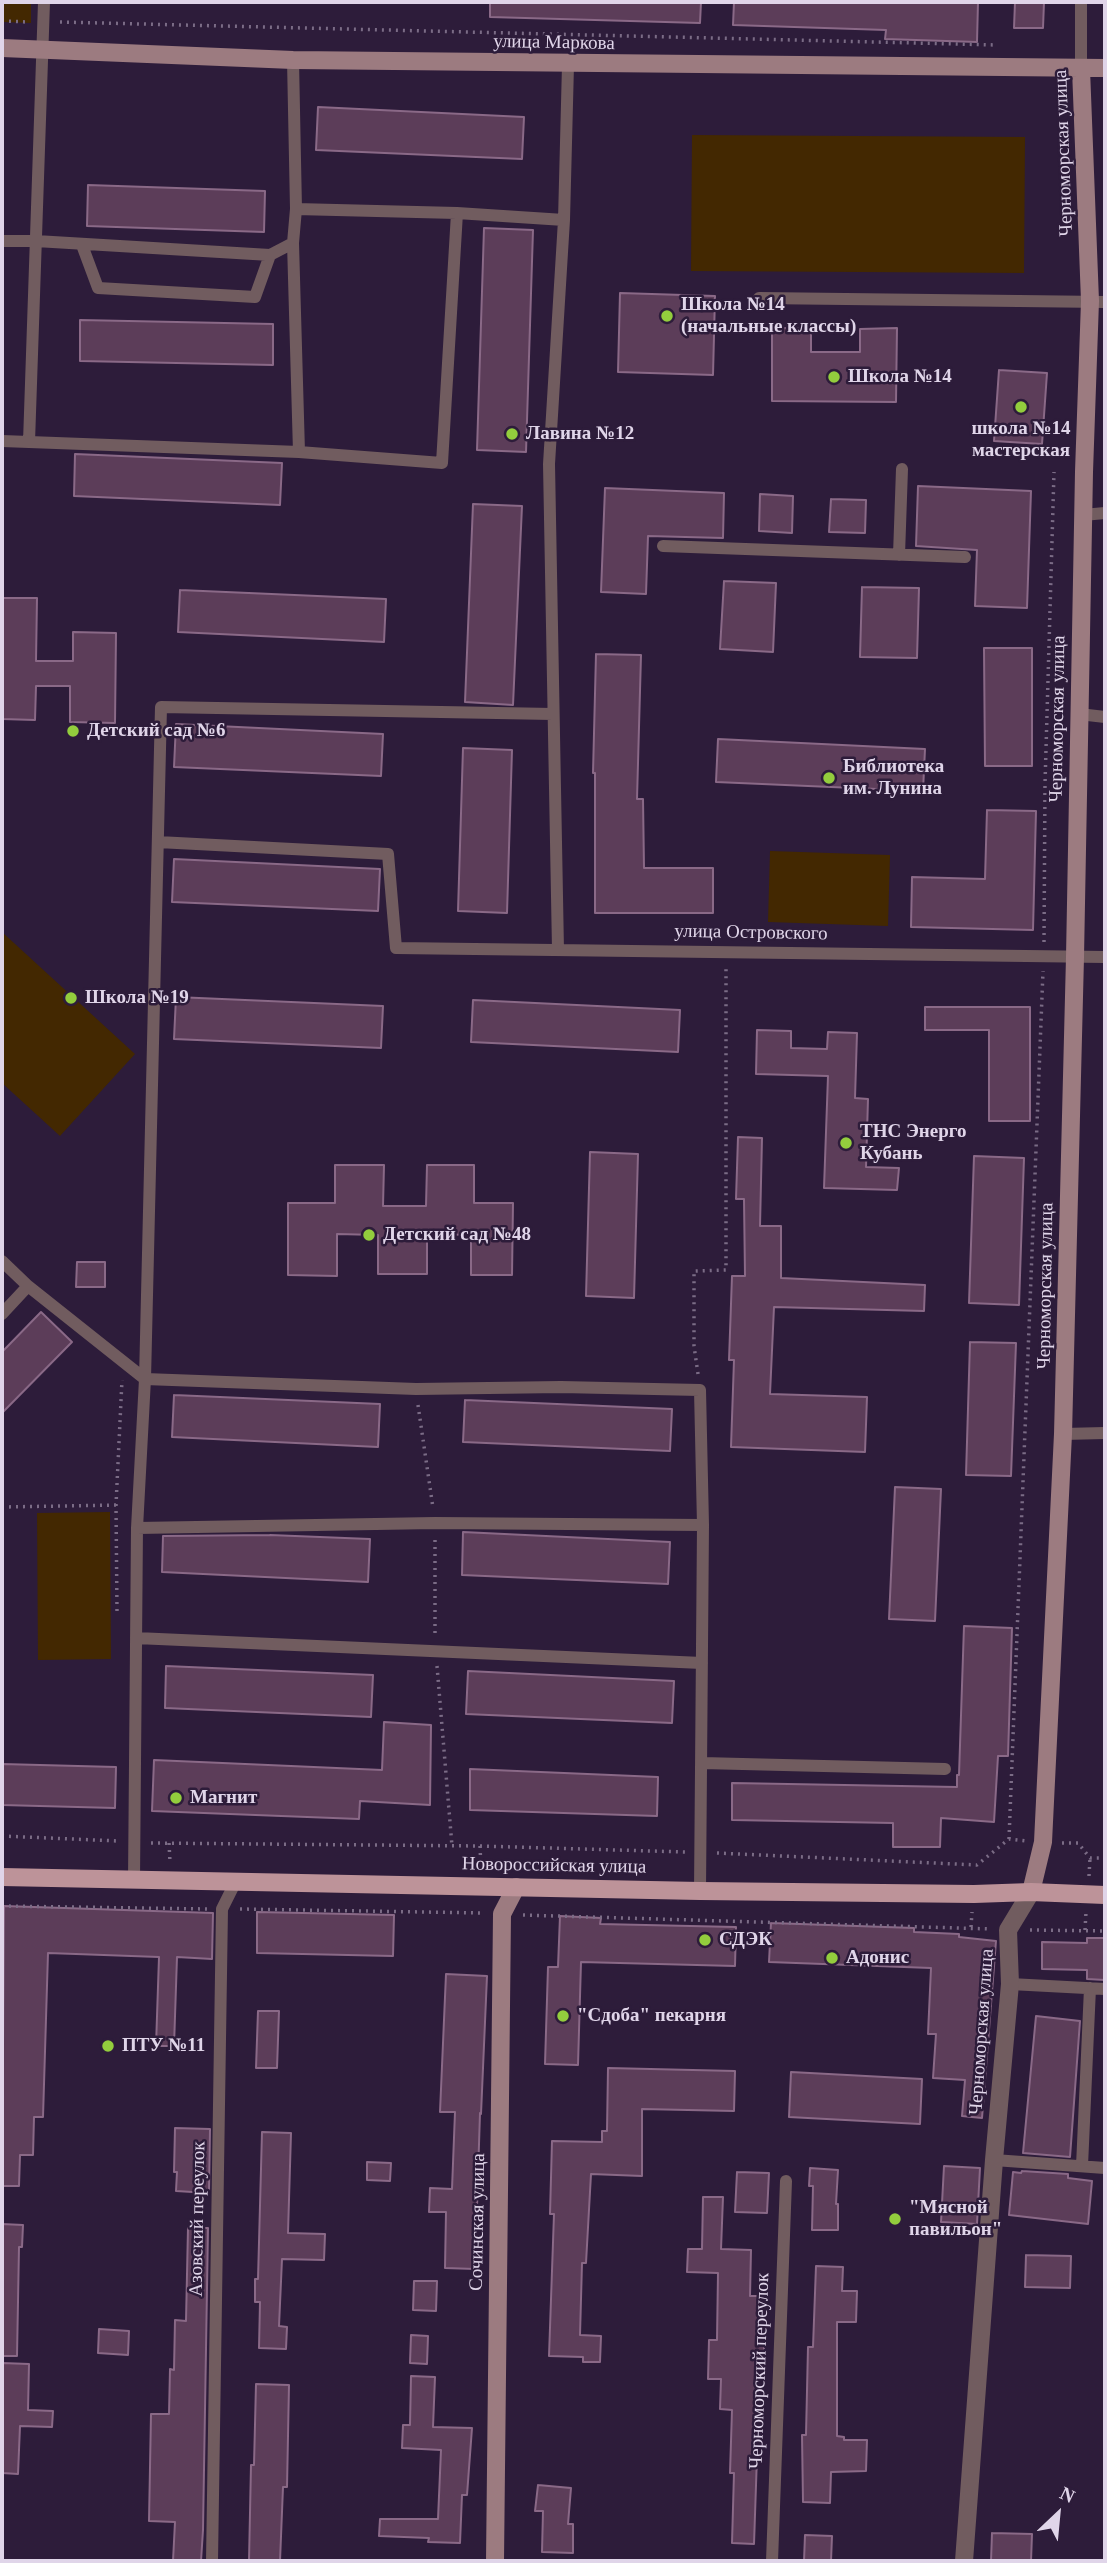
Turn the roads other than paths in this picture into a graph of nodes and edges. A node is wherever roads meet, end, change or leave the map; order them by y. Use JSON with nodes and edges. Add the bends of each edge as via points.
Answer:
{"nodes":[{"id":1,"x":44,"y":2,"type":"edge"},
{"id":2,"x":1081,"y":2,"type":"edge"},
{"id":3,"x":2,"y":48,"type":"edge"},
{"id":4,"x":43,"y":49,"type":"junction"},
{"id":5,"x":293,"y":60,"type":"junction"},
{"id":6,"x":568,"y":65,"type":"junction"},
{"id":7,"x":1105,"y":68,"type":"edge"},
{"id":8,"x":1081,"y":69,"type":"junction"},
{"id":9,"x":296,"y":209,"type":"junction"},
{"id":10,"x":457,"y":213,"type":"junction"},
{"id":11,"x":564,"y":220,"type":"junction"},
{"id":12,"x":2,"y":241,"type":"edge"},
{"id":13,"x":36,"y":241,"type":"junction"},
{"id":14,"x":293,"y":243,"type":"junction"},
{"id":15,"x":82,"y":245,"type":"junction"},
{"id":16,"x":270,"y":255,"type":"junction"},
{"id":17,"x":759,"y":298,"type":"dead end"},
{"id":18,"x":1098,"y":301,"type":"edge"},
{"id":19,"x":2,"y":441,"type":"edge"},
{"id":20,"x":29,"y":442,"type":"junction"},
{"id":21,"x":299,"y":452,"type":"junction"},
{"id":22,"x":902,"y":470,"type":"dead end"},
{"id":23,"x":1105,"y":513,"type":"edge"},
{"id":24,"x":1083,"y":515,"type":"junction"},
{"id":25,"x":663,"y":546,"type":"dead end"},
{"id":26,"x":899,"y":555,"type":"junction"},
{"id":27,"x":965,"y":557,"type":"dead end"},
{"id":28,"x":553,"y":714,"type":"junction"},
{"id":29,"x":1079,"y":715,"type":"junction"},
{"id":30,"x":1105,"y":717,"type":"edge"},
{"id":31,"x":158,"y":842,"type":"junction"},
{"id":32,"x":558,"y":950,"type":"junction"},
{"id":33,"x":1075,"y":957,"type":"junction"},
{"id":34,"x":1105,"y":957,"type":"edge"},
{"id":35,"x":2,"y":1261,"type":"edge"},
{"id":36,"x":29,"y":1286,"type":"junction"},
{"id":37,"x":2,"y":1314,"type":"edge"},
{"id":38,"x":145,"y":1379,"type":"junction"},
{"id":39,"x":1105,"y":1433,"type":"edge"},
{"id":40,"x":1063,"y":1434,"type":"junction"},
{"id":41,"x":703,"y":1525,"type":"junction"},
{"id":42,"x":137,"y":1528,"type":"junction"},
{"id":43,"x":136,"y":1638,"type":"junction"},
{"id":44,"x":702,"y":1663,"type":"junction"},
{"id":45,"x":702,"y":1763,"type":"junction"},
{"id":46,"x":945,"y":1769,"type":"dead end"},
{"id":47,"x":2,"y":1877,"type":"edge"},
{"id":48,"x":134,"y":1880,"type":"junction"},
{"id":49,"x":236,"y":1881,"type":"junction"},
{"id":50,"x":516,"y":1887,"type":"junction"},
{"id":51,"x":700,"y":1891,"type":"junction"},
{"id":52,"x":1031,"y":1892,"type":"junction"},
{"id":53,"x":1105,"y":1895,"type":"edge"},
{"id":54,"x":1010,"y":1984,"type":"junction"},
{"id":55,"x":1090,"y":1988,"type":"junction"},
{"id":56,"x":1105,"y":1989,"type":"edge"},
{"id":57,"x":994,"y":2160,"type":"junction"},
{"id":58,"x":1082,"y":2166,"type":"junction"},
{"id":59,"x":1105,"y":2168,"type":"edge"},
{"id":60,"x":786,"y":2181,"type":"dead end"},
{"id":61,"x":212,"y":2561,"type":"edge"},
{"id":62,"x":495,"y":2561,"type":"edge"},
{"id":63,"x":772,"y":2561,"type":"edge"},
{"id":64,"x":964,"y":2561,"type":"edge"}],
"edges":[{"from":1,"to":4,"type":"lane"},
{"from":2,"to":8,"type":"lane","name":"Черноморская улица"},
{"from":3,"to":4,"type":"main road","name":"улица Маркова"},
{"from":4,"to":5,"type":"main road","name":"улица Маркова"},
{"from":4,"to":13,"type":"lane"},
{"from":5,"to":6,"type":"main road","name":"улица Маркова"},
{"from":5,"to":9,"type":"lane"},
{"from":6,"to":8,"type":"main road","name":"улица Маркова"},
{"from":6,"to":11,"type":"lane"},
{"from":7,"to":8,"type":"main road","name":"улица Маркова"},
{"from":8,"to":18,"type":"main road","name":"Черноморская улица"},
{"from":9,"to":10,"type":"lane"},
{"from":9,"to":14,"type":"lane"},
{"from":10,"to":11,"type":"lane"},
{"from":10,"to":21,"type":"lane","via":[[442,463]]},
{"from":11,"to":28,"type":"lane","via":[[549,464]]},
{"from":12,"to":13,"type":"lane"},
{"from":13,"to":15,"type":"lane"},
{"from":13,"to":20,"type":"lane"},
{"from":14,"to":16,"type":"lane"},
{"from":14,"to":21,"type":"lane"},
{"from":15,"to":16,"type":"lane"},
{"from":15,"to":16,"type":"lane","via":[[98,288],[256,297]]},
{"from":17,"to":18,"type":"lane"},
{"from":18,"to":24,"type":"main road","name":"Черноморская улица"},
{"from":19,"to":20,"type":"lane"},
{"from":20,"to":21,"type":"lane"},
{"from":22,"to":26,"type":"lane"},
{"from":23,"to":24,"type":"lane"},
{"from":24,"to":29,"type":"main road","name":"Черноморская улица"},
{"from":25,"to":26,"type":"lane"},
{"from":26,"to":27,"type":"lane"},
{"from":28,"to":31,"type":"lane","via":[[161,707]]},
{"from":28,"to":32,"type":"lane"},
{"from":29,"to":30,"type":"lane"},
{"from":29,"to":33,"type":"main road","name":"Черноморская улица"},
{"from":31,"to":32,"type":"lane","name":"улица Островского","via":[[388,853],[396,948]]},
{"from":31,"to":38,"type":"lane"},
{"from":32,"to":33,"type":"lane","name":"улица Островского"},
{"from":33,"to":34,"type":"lane","name":"улица Островского"},
{"from":33,"to":40,"type":"main road","name":"Черноморская улица"},
{"from":35,"to":36,"type":"lane"},
{"from":36,"to":37,"type":"lane"},
{"from":36,"to":38,"type":"lane"},
{"from":38,"to":41,"type":"lane","via":[[416,1389],[700,1390]]},
{"from":38,"to":42,"type":"lane"},
{"from":39,"to":40,"type":"lane"},
{"from":40,"to":52,"type":"main road","name":"Черноморская улица","via":[[1044,1842]]},
{"from":41,"to":42,"type":"lane"},
{"from":41,"to":44,"type":"lane"},
{"from":42,"to":43,"type":"lane"},
{"from":43,"to":44,"type":"lane"},
{"from":43,"to":48,"type":"lane"},
{"from":44,"to":45,"type":"lane"},
{"from":45,"to":46,"type":"lane"},
{"from":45,"to":51,"type":"lane"},
{"from":47,"to":48,"type":"main road","name":"Новороссийская улица"},
{"from":48,"to":49,"type":"main road","name":"Новороссийская улица"},
{"from":49,"to":50,"type":"main road","name":"Новороссийская улица"},
{"from":49,"to":61,"type":"lane","name":"Азовский переулок","via":[[222,1909]]},
{"from":50,"to":51,"type":"main road","name":"Новороссийская улица"},
{"from":50,"to":62,"type":"main road","name":"Сочинская улица","via":[[502,1914]]},
{"from":51,"to":52,"type":"main road","name":"Новороссийская улица"},
{"from":52,"to":53,"type":"main road","name":"Новороссийская улица"},
{"from":52,"to":54,"type":"street","name":"Черноморская улица","via":[[1008,1930]]},
{"from":54,"to":55,"type":"lane"},
{"from":54,"to":57,"type":"street","name":"Черноморская улица"},
{"from":55,"to":56,"type":"lane"},
{"from":55,"to":58,"type":"lane"},
{"from":57,"to":58,"type":"lane"},
{"from":57,"to":64,"type":"street","name":"Черноморская улица"},
{"from":58,"to":59,"type":"lane"},
{"from":60,"to":63,"type":"lane","name":"Черноморский переулок"}]}
